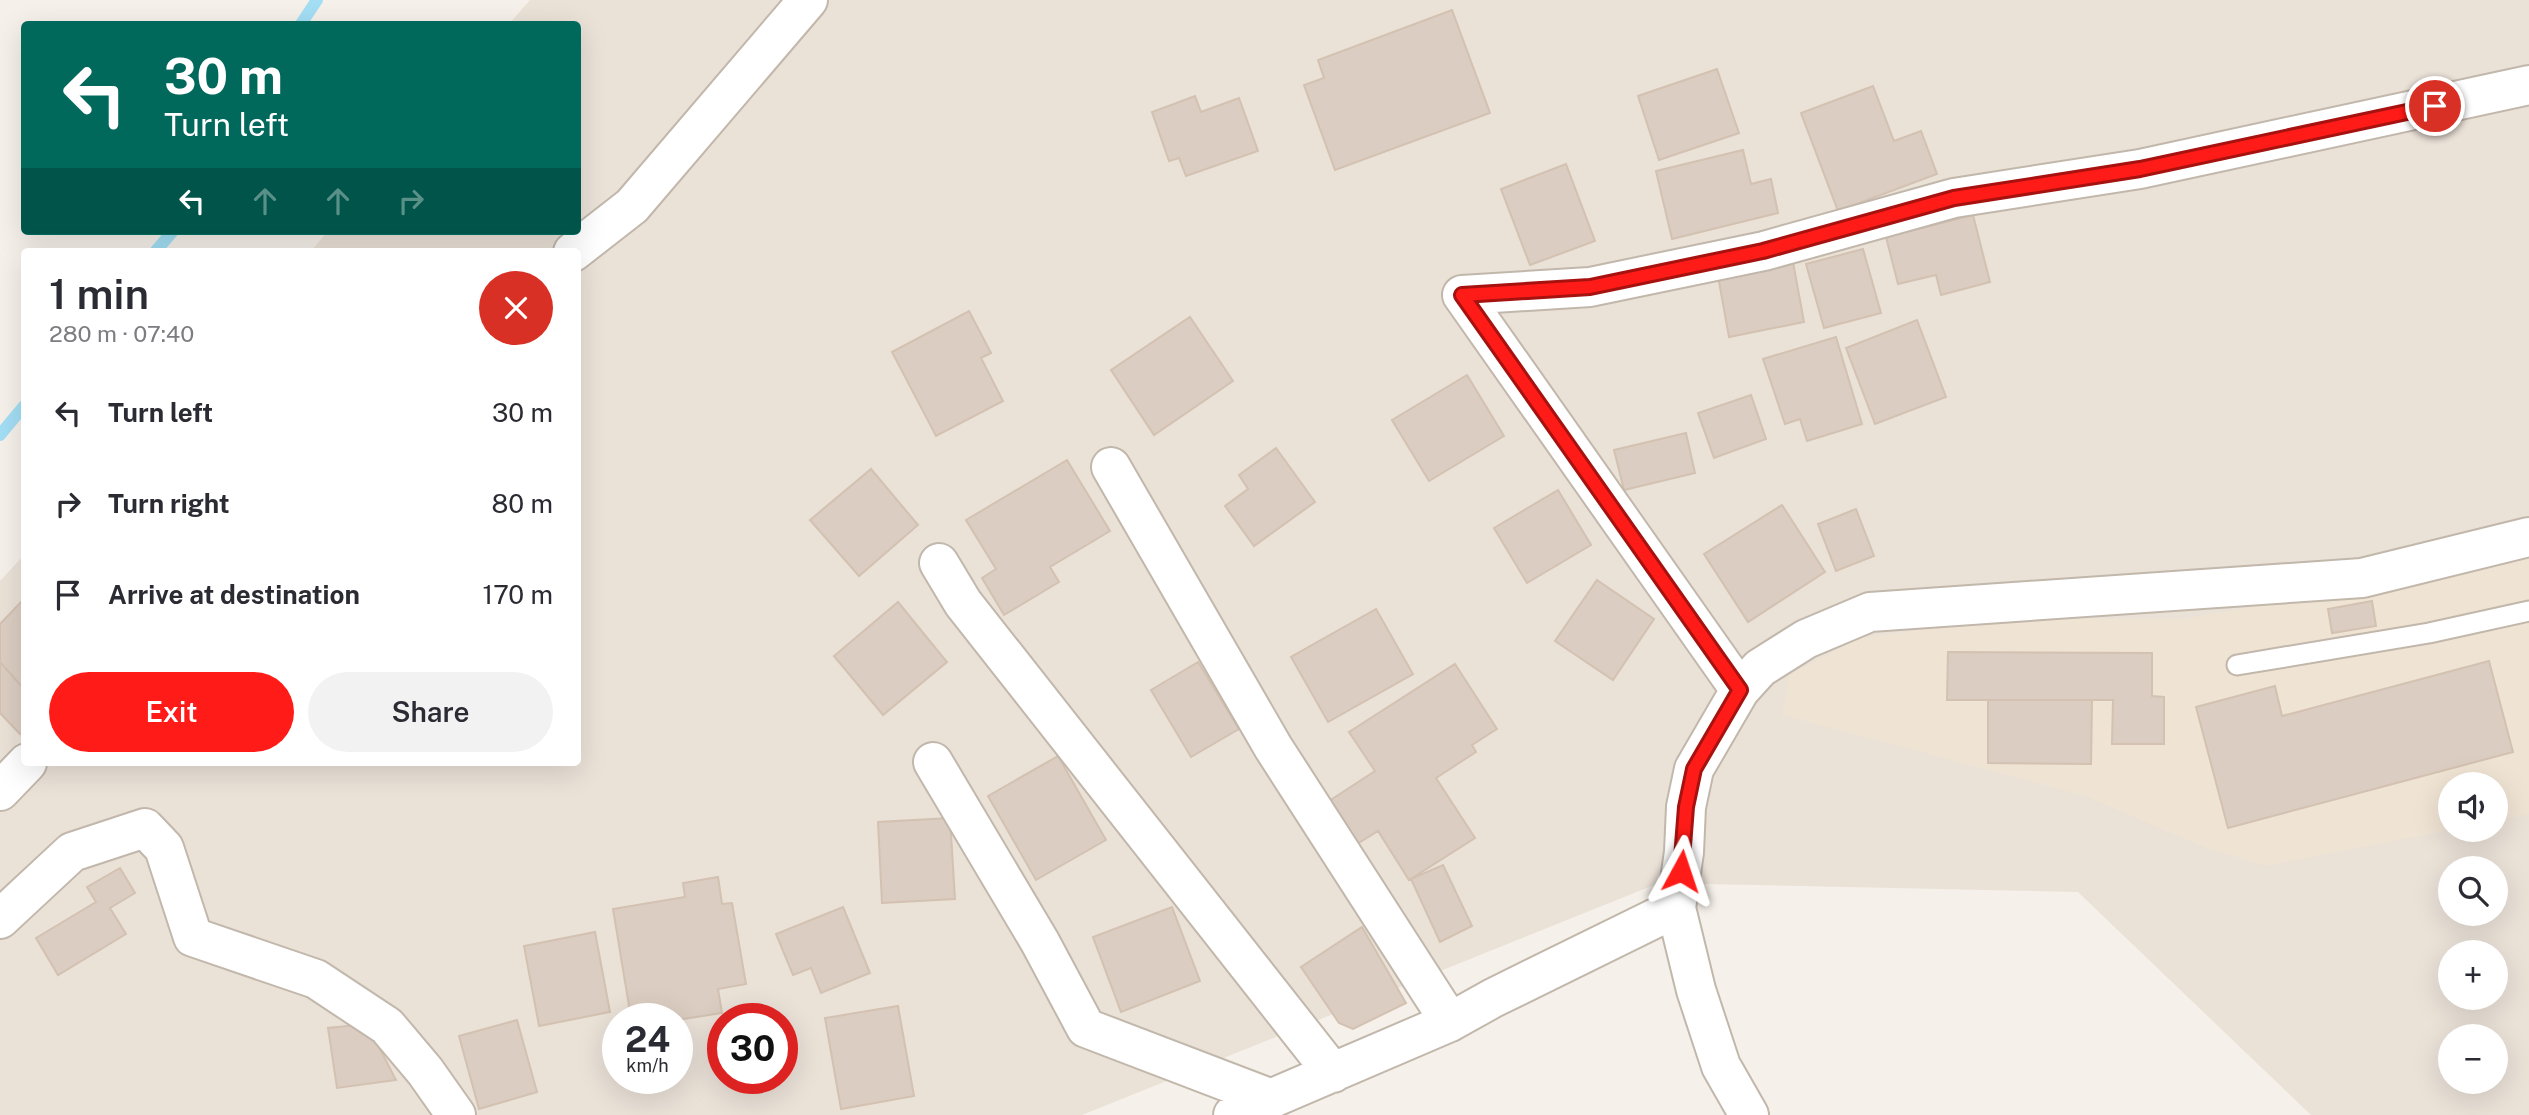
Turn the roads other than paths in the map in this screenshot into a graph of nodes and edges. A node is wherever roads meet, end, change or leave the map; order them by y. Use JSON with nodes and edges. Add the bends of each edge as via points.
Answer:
{"nodes":[{"id":1,"x":808,"y":0,"type":"edge"},
{"id":2,"x":2529,"y":85,"type":"edge"},
{"id":3,"x":578,"y":248,"type":"edge"},
{"id":4,"x":1111,"y":467,"type":"dead end"},
{"id":5,"x":2529,"y":537,"type":"edge"},
{"id":6,"x":939,"y":563,"type":"dead end"},
{"id":7,"x":2529,"y":611,"type":"edge"},
{"id":8,"x":2237,"y":665,"type":"dead end"},
{"id":9,"x":1740,"y":690,"type":"junction"},
{"id":10,"x":933,"y":762,"type":"dead end"},
{"id":11,"x":1676,"y":908,"type":"junction"},
{"id":12,"x":0,"y":919,"type":"edge"},
{"id":13,"x":1450,"y":1022,"type":"junction"},
{"id":14,"x":1333,"y":1073,"type":"junction"},
{"id":15,"x":1272,"y":1099,"type":"junction"},
{"id":16,"x":456,"y":1115,"type":"edge"},
{"id":17,"x":1233,"y":1115,"type":"edge"},
{"id":18,"x":1749,"y":1115,"type":"edge"}],
"edges":[{"from":1,"to":3,"type":"street","via":[[632,206]]},
{"from":2,"to":9,"type":"street","via":[[2140,169],[1954,198],[1763,251],[1590,287],[1462,295]]},
{"from":4,"to":13,"type":"street","via":[[1273,747]]},
{"from":5,"to":9,"type":"street","via":[[2362,578],[1870,612],[1806,639],[1760,668]]},
{"from":6,"to":14,"type":"street","via":[[963,603]]},
{"from":7,"to":8,"type":"lane","via":[[2429,634]]},
{"from":9,"to":11,"type":"street","via":[[1694,769]]},
{"from":10,"to":15,"type":"street","via":[[1086,1028]]},
{"from":11,"to":13,"type":"street"},
{"from":11,"to":18,"type":"street","via":[[1721,1066]]},
{"from":12,"to":16,"type":"street","via":[[72,852],[145,828],[164,848],[193,937],[316,979],[387,1026]]},
{"from":13,"to":14,"type":"street"},
{"from":14,"to":15,"type":"street"},
{"from":15,"to":17,"type":"street"}]}
